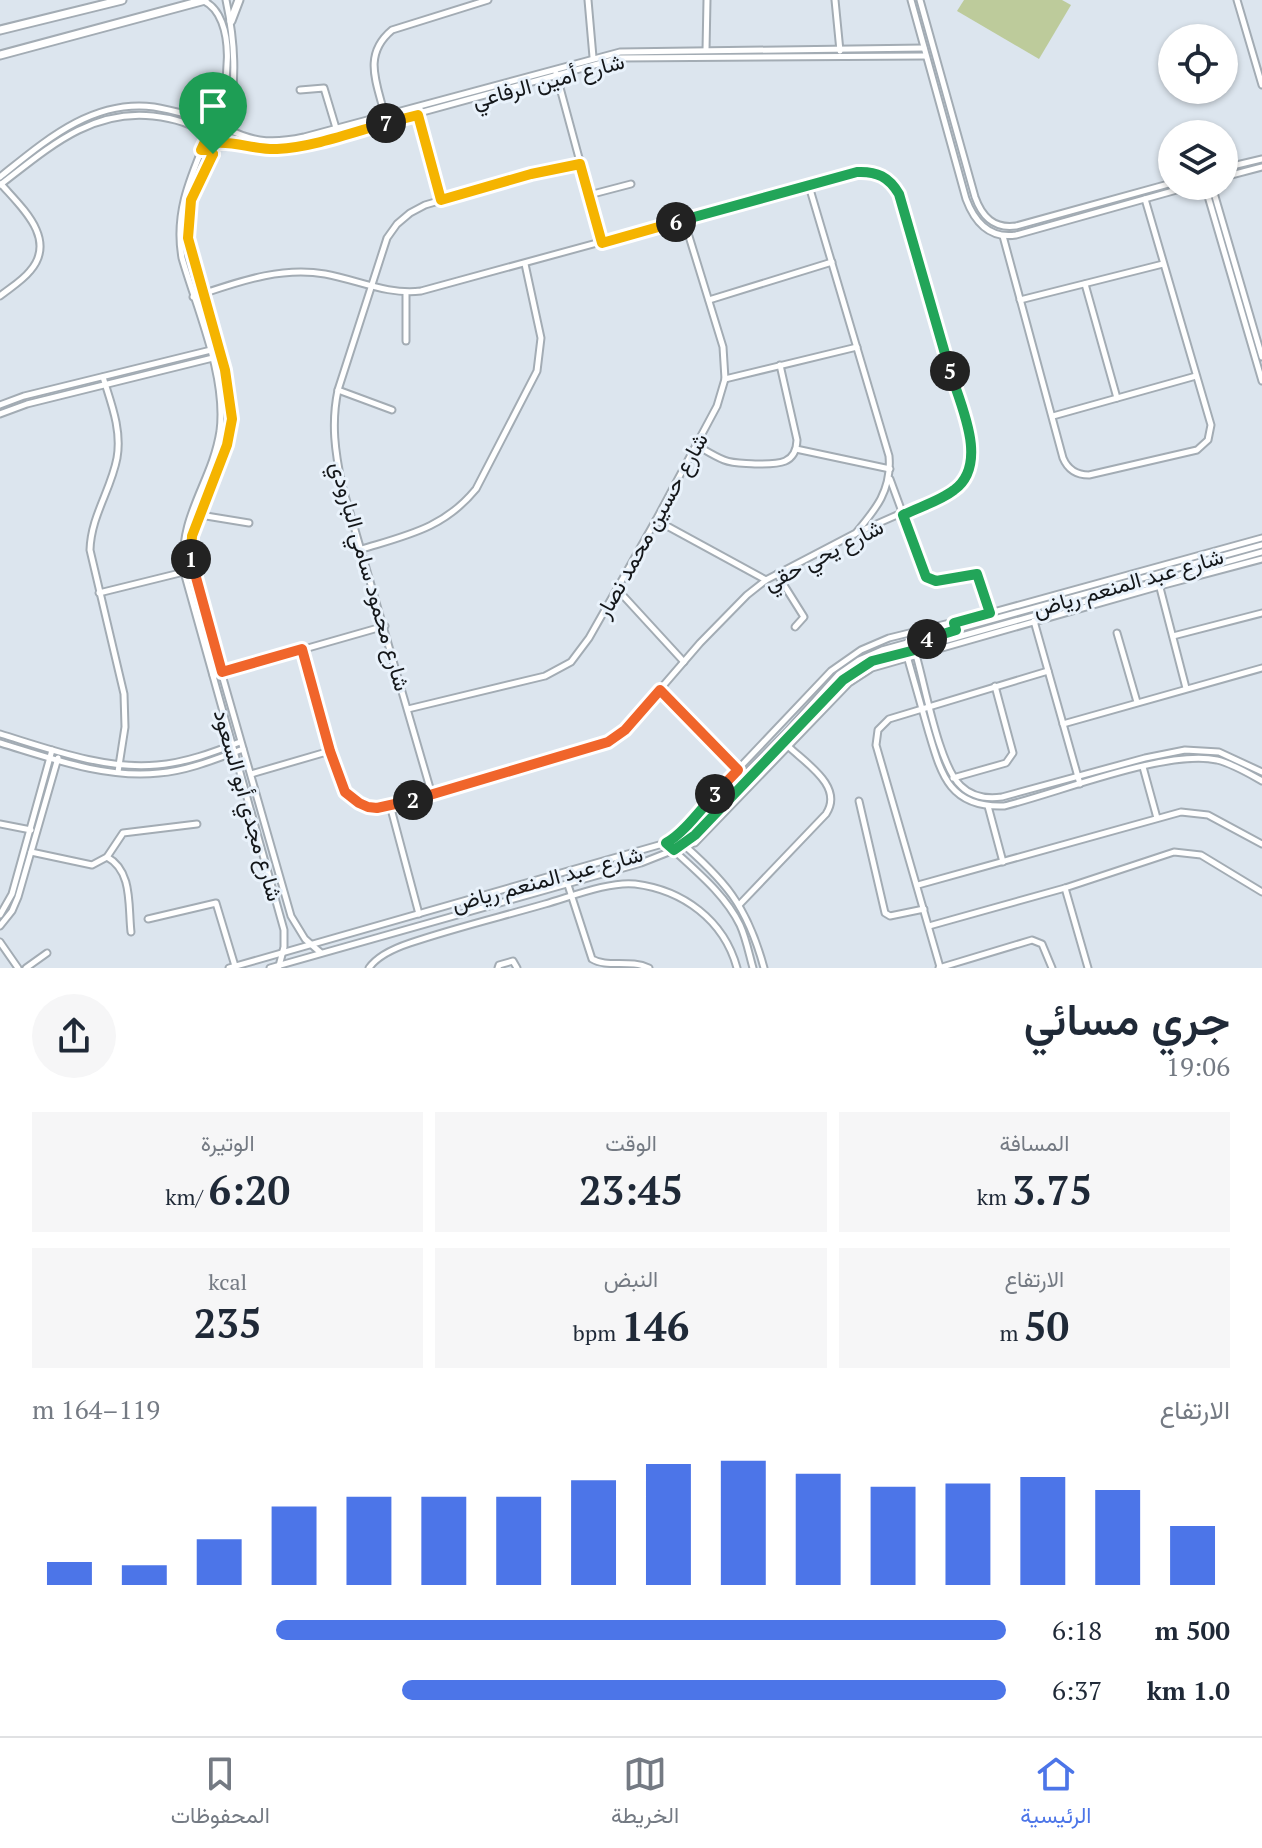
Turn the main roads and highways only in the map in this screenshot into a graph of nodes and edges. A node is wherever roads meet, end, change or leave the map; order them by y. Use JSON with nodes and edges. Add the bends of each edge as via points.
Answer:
{"nodes":[{"id":1,"x":122,"y":0,"type":"edge"},
{"id":2,"x":204,"y":0,"type":"edge"},
{"id":3,"x":239,"y":0,"type":"edge"},
{"id":4,"x":231,"y":21,"type":"road end"},
{"id":5,"x":0,"y":30,"type":"edge"},
{"id":6,"x":0,"y":55,"type":"edge"}],
"edges":[{"from":1,"to":5,"type":"main road"},
{"from":2,"to":6,"type":"main road"},
{"from":3,"to":4,"type":"main road"}]}
